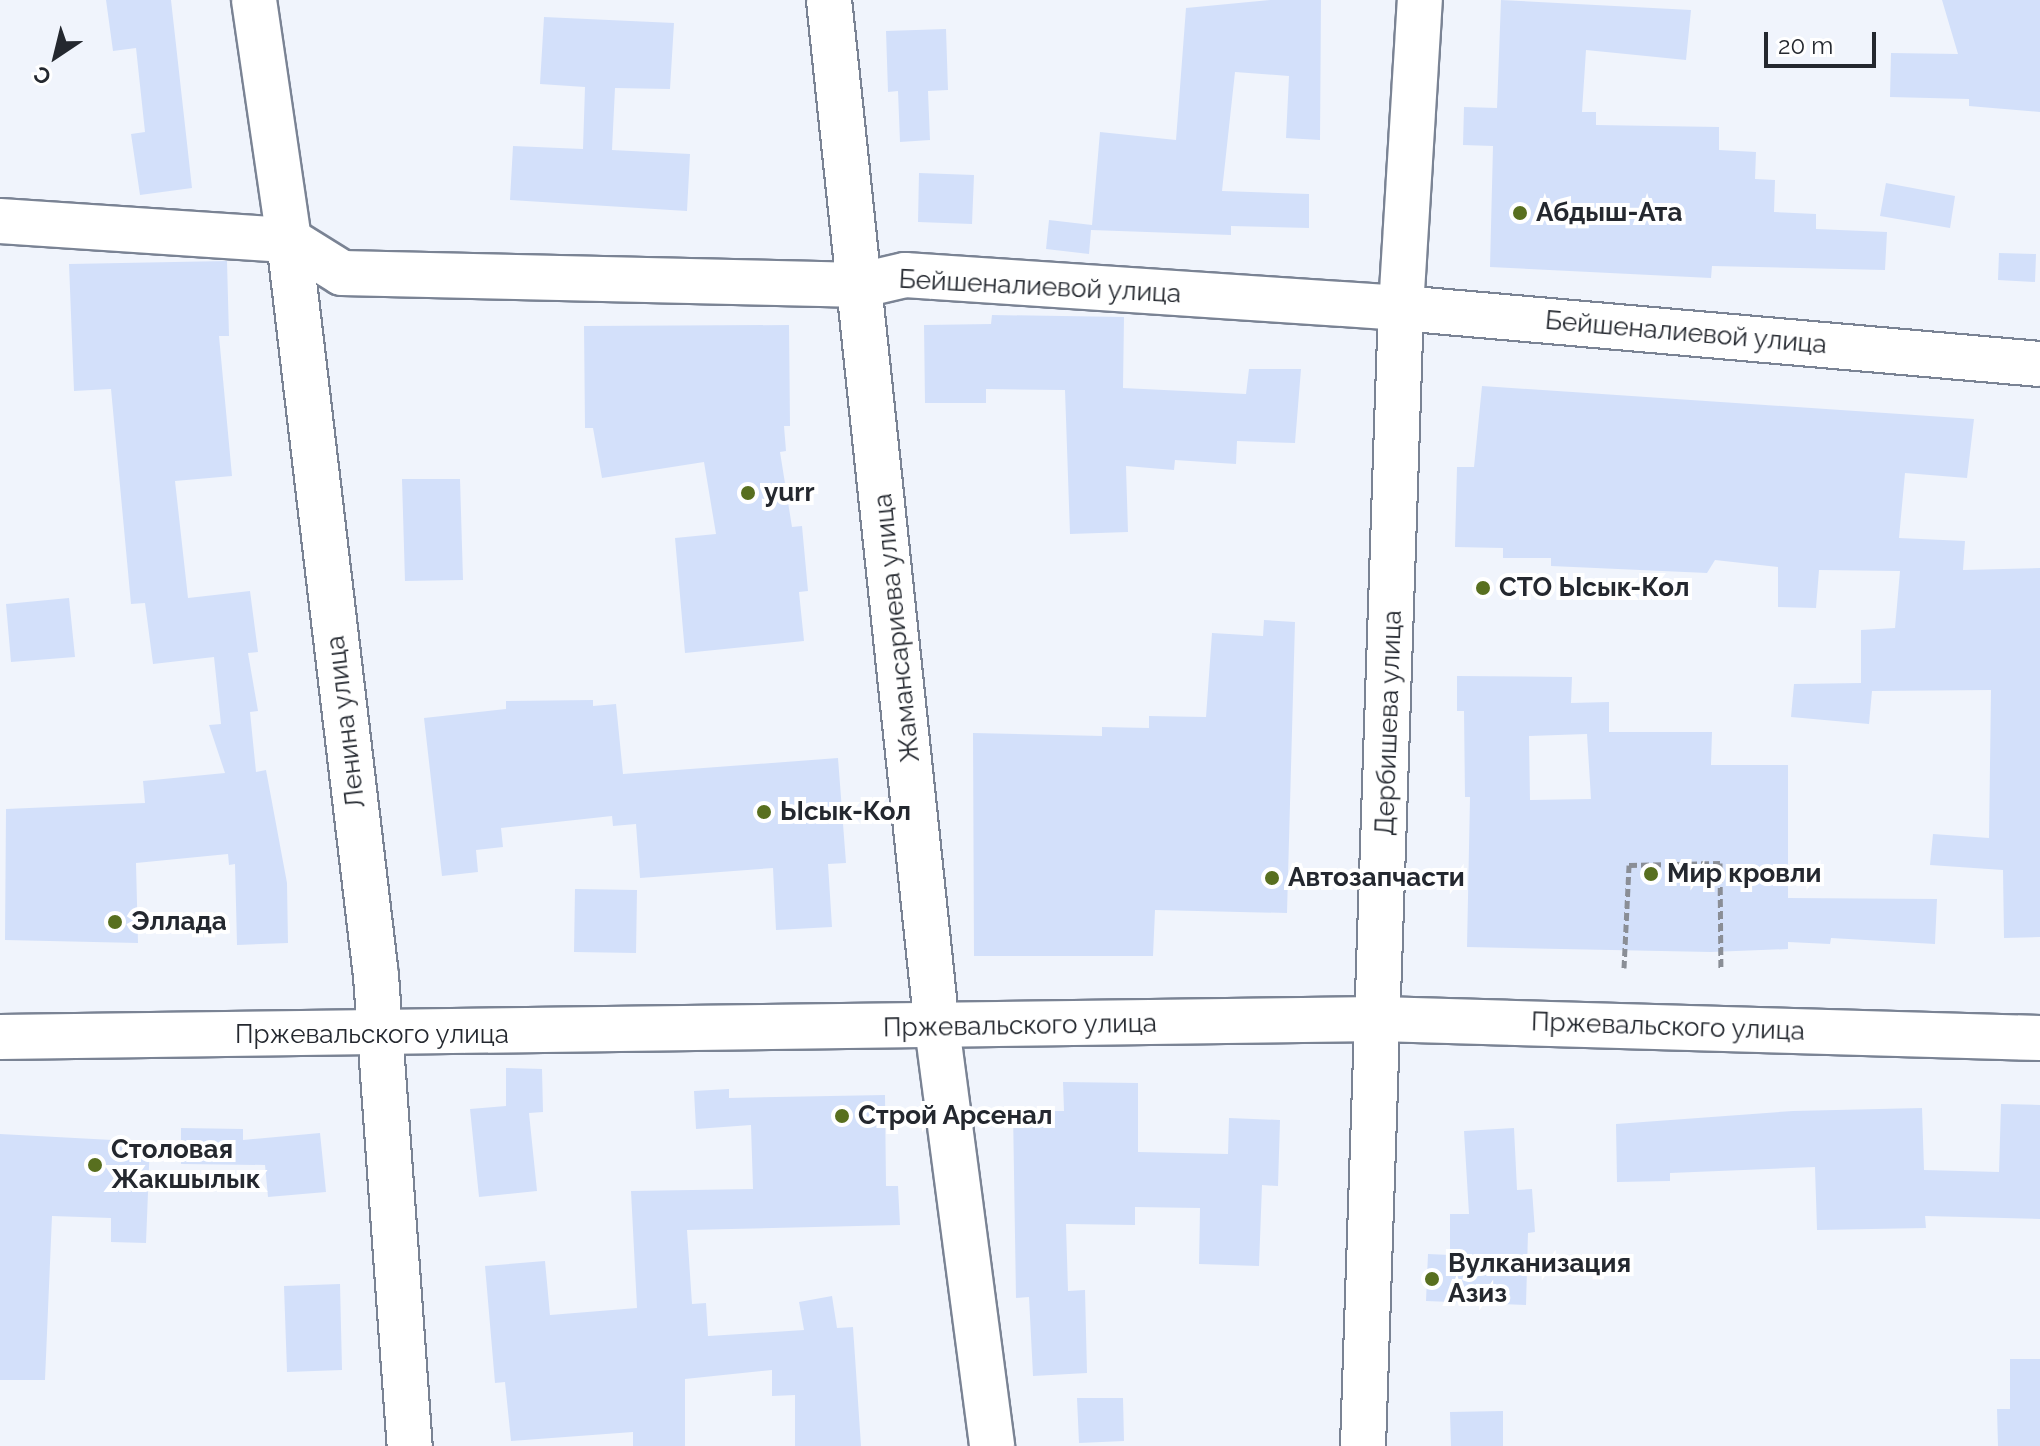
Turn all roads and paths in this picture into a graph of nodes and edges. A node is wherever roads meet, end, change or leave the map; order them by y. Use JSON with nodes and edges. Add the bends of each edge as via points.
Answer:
{"nodes":[{"id":1,"x":254,"y":0,"type":"edge"},
{"id":2,"x":829,"y":0,"type":"edge"},
{"id":3,"x":1420,"y":0,"type":"edge"},
{"id":4,"x":0,"y":221,"type":"edge"},
{"id":5,"x":289,"y":240,"type":"junction"},
{"id":6,"x":862,"y":285,"type":"junction"},
{"id":7,"x":1401,"y":308,"type":"junction"},
{"id":8,"x":2040,"y":364,"type":"edge"},
{"id":9,"x":1624,"y":968,"type":"dead end"},
{"id":10,"x":1721,"y":969,"type":"dead end"},
{"id":11,"x":1379,"y":1019,"type":"junction"},
{"id":12,"x":937,"y":1027,"type":"junction"},
{"id":13,"x":382,"y":1036,"type":"junction"},
{"id":14,"x":0,"y":1037,"type":"edge"},
{"id":15,"x":2040,"y":1038,"type":"edge"},
{"id":16,"x":410,"y":1446,"type":"edge"},
{"id":17,"x":992,"y":1446,"type":"edge"},
{"id":18,"x":1363,"y":1446,"type":"edge"}],
"edges":[{"from":1,"to":5,"type":"street","name":"Ленина улица"},
{"from":2,"to":6,"type":"street","name":"Жамансариева улица"},
{"from":3,"to":7,"type":"street","name":"Дербишева улица"},
{"from":4,"to":5,"type":"street","name":"Бейшеналиевой улица"},
{"from":5,"to":6,"type":"street","name":"Бейшеналиевой улица","via":[[342,273]]},
{"from":5,"to":13,"type":"street","name":"Ленина улица"},
{"from":6,"to":7,"type":"street","name":"Бейшеналиевой улица","via":[[905,275]]},
{"from":6,"to":12,"type":"street","name":"Жамансариева улица"},
{"from":7,"to":8,"type":"street","name":"Бейшеналиевой улица"},
{"from":7,"to":11,"type":"street","name":"Дербишева улица"},
{"from":9,"to":10,"type":"path","via":[[1629,865],[1720,863]]},
{"from":11,"to":12,"type":"street","name":"Пржевальского улица"},
{"from":11,"to":15,"type":"street","name":"Пржевальского улица"},
{"from":11,"to":18,"type":"street","name":"Дербишева улица"},
{"from":12,"to":13,"type":"street","name":"Пржевальского улица"},
{"from":12,"to":17,"type":"street","name":"Жамансариева улица"},
{"from":13,"to":14,"type":"street","name":"Пржевальского улица"},
{"from":13,"to":16,"type":"street","name":"Ленина улица"}]}
